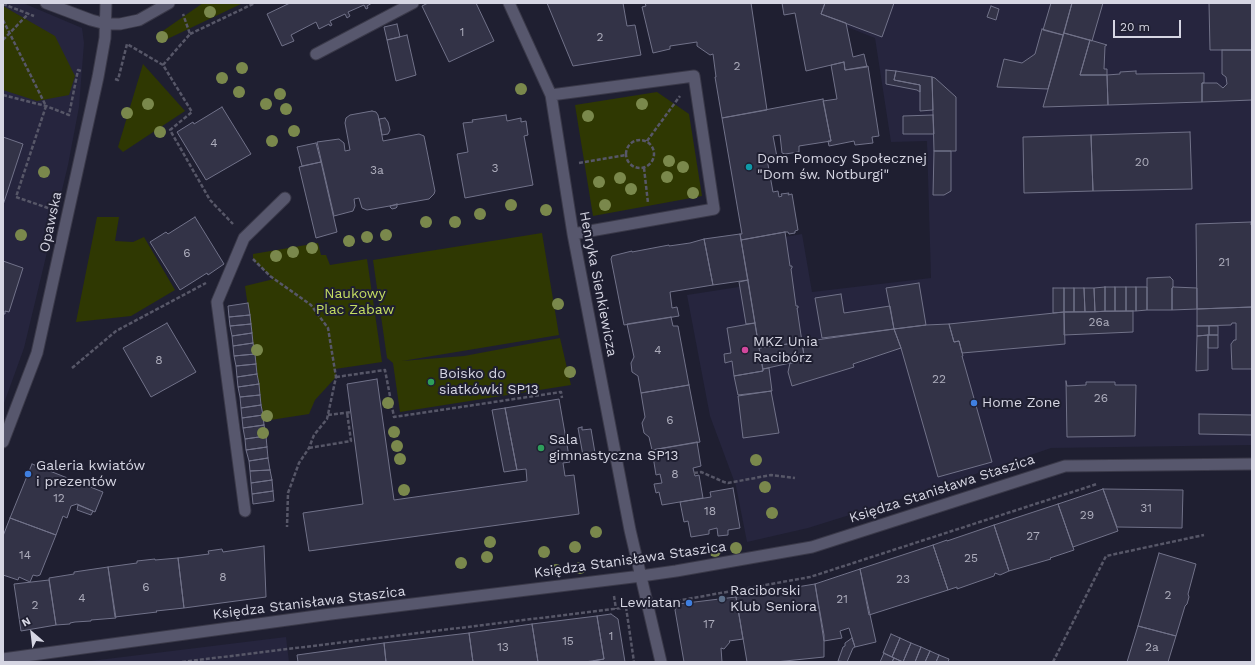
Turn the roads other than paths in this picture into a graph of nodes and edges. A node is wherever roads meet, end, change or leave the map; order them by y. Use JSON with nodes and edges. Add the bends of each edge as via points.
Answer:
{"nodes":[{"id":1,"x":46,"y":3,"type":"edge"},
{"id":2,"x":106,"y":3,"type":"edge"},
{"id":3,"x":169,"y":3,"type":"edge"},
{"id":4,"x":413,"y":3,"type":"edge"},
{"id":5,"x":509,"y":3,"type":"edge"},
{"id":6,"x":106,"y":24,"type":"junction"},
{"id":7,"x":316,"y":54,"type":"dead end"},
{"id":8,"x":551,"y":95,"type":"junction"},
{"id":9,"x":285,"y":198,"type":"dead end"},
{"id":10,"x":573,"y":234,"type":"junction"},
{"id":11,"x":3,"y":442,"type":"edge"},
{"id":12,"x":1252,"y":464,"type":"edge"},
{"id":13,"x":245,"y":512,"type":"dead end"},
{"id":14,"x":640,"y":576,"type":"junction"},
{"id":15,"x":3,"y":659,"type":"edge"},
{"id":16,"x":661,"y":662,"type":"edge"}],
"edges":[{"from":1,"to":6,"type":"street","via":[[77,16]]},
{"from":2,"to":6,"type":"street","name":"Opawska"},
{"from":3,"to":6,"type":"street","via":[[134,21]]},
{"from":4,"to":7,"type":"street"},
{"from":5,"to":8,"type":"street","name":"Henryka Sienkiewicza"},
{"from":6,"to":11,"type":"street","name":"Opawska","via":[[98,77],[38,353]]},
{"from":8,"to":10,"type":"street","name":"Henryka Sienkiewicza"},
{"from":8,"to":10,"type":"street","via":[[694,76],[714,209]]},
{"from":9,"to":13,"type":"street","via":[[244,238],[218,302]]},
{"from":10,"to":14,"type":"street","name":"Henryka Sienkiewicza"},
{"from":12,"to":14,"type":"street","name":"Księdza Stanisława Staszica","via":[[1065,466],[812,547]]},
{"from":14,"to":15,"type":"street","name":"Księdza Stanisława Staszica","via":[[331,614]]},
{"from":14,"to":16,"type":"street","name":"Henryka Sienkiewicza"}]}
